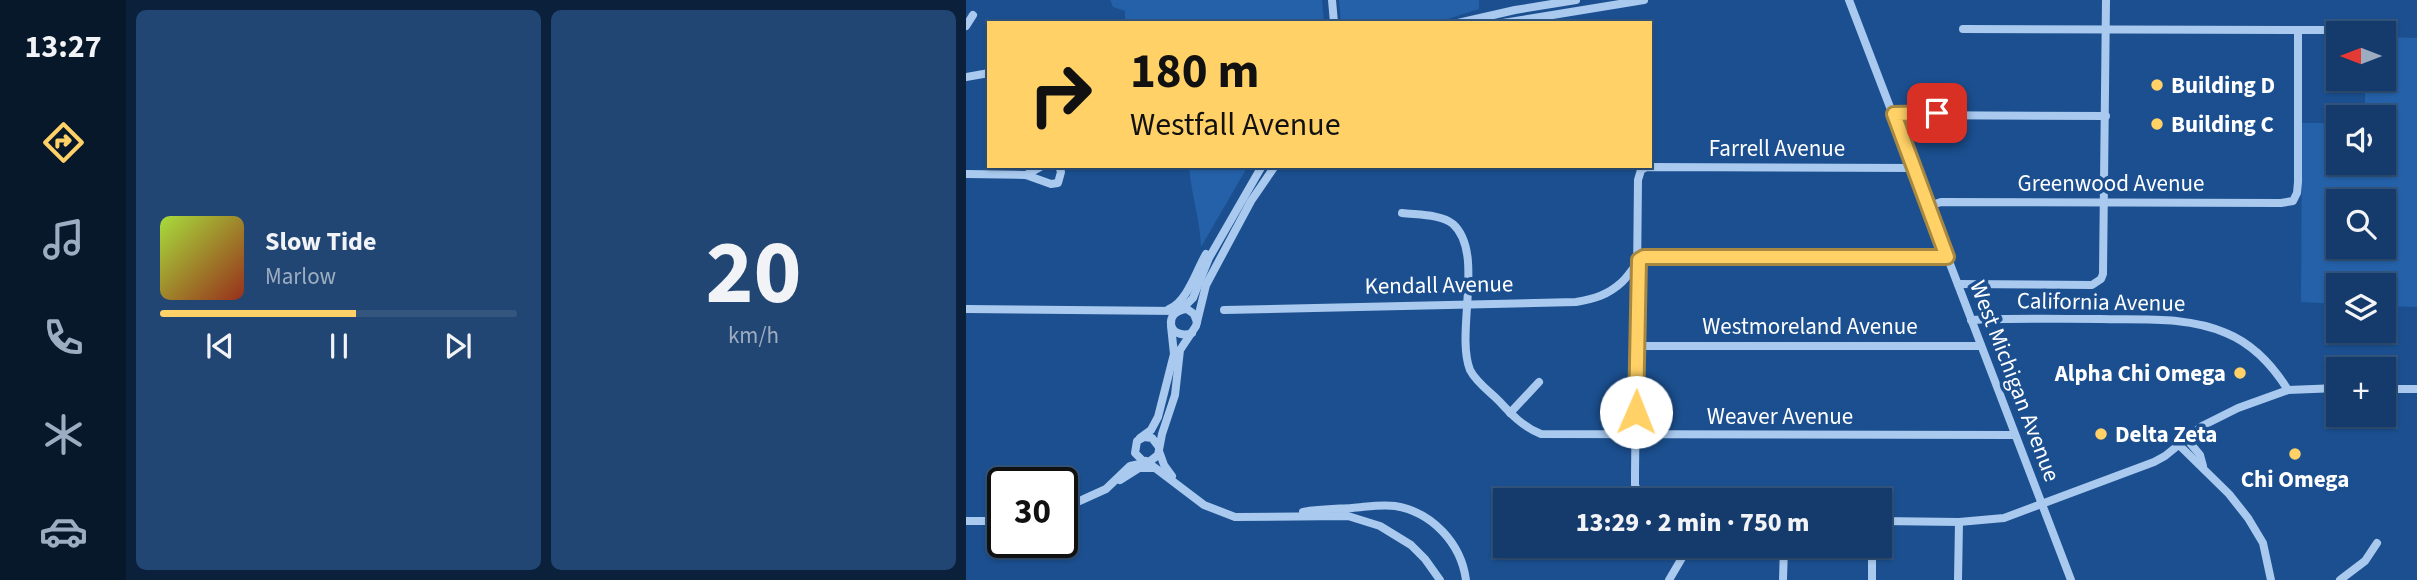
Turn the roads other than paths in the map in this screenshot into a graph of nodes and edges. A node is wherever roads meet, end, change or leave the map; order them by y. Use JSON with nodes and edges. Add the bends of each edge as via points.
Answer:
{"nodes":[{"id":1,"x":1332,"y":0,"type":"edge"},
{"id":2,"x":1576,"y":0,"type":"edge"},
{"id":3,"x":1644,"y":0,"type":"edge"},
{"id":4,"x":1849,"y":0,"type":"edge"},
{"id":5,"x":2106,"y":0,"type":"edge"},
{"id":6,"x":973,"y":15,"type":"dead end"},
{"id":7,"x":1335,"y":21,"type":"edge"},
{"id":8,"x":1466,"y":21,"type":"edge"},
{"id":9,"x":1515,"y":21,"type":"edge"},
{"id":10,"x":966,"y":26,"type":"edge"},
{"id":11,"x":1964,"y":29,"type":"dead end"},
{"id":12,"x":2106,"y":30,"type":"junction"},
{"id":13,"x":2298,"y":30,"type":"junction"},
{"id":14,"x":2325,"y":30,"type":"dead end"},
{"id":15,"x":987,"y":73,"type":"edge"},
{"id":16,"x":966,"y":77,"type":"edge"},
{"id":17,"x":1894,"y":114,"type":"junction"},
{"id":18,"x":2106,"y":116,"type":"junction"},
{"id":19,"x":1652,"y":167,"type":"edge"},
{"id":20,"x":1038,"y":168,"type":"edge"},
{"id":21,"x":1060,"y":168,"type":"edge"},
{"id":22,"x":1261,"y":168,"type":"edge"},
{"id":23,"x":1274,"y":168,"type":"edge"},
{"id":24,"x":1645,"y":168,"type":"edge"},
{"id":25,"x":1915,"y":168,"type":"junction"},
{"id":26,"x":966,"y":174,"type":"edge"},
{"id":27,"x":1026,"y":175,"type":"junction"},
{"id":28,"x":2105,"y":202,"type":"junction"},
{"id":29,"x":1929,"y":206,"type":"junction"},
{"id":30,"x":1236,"y":208,"type":"junction"},
{"id":31,"x":1402,"y":213,"type":"dead end"},
{"id":32,"x":1947,"y":257,"type":"junction"},
{"id":33,"x":1639,"y":260,"type":"junction"},
{"id":34,"x":1958,"y":284,"type":"junction"},
{"id":35,"x":1468,"y":303,"type":"junction"},
{"id":36,"x":966,"y":309,"type":"edge"},
{"id":37,"x":1166,"y":310,"type":"junction"},
{"id":38,"x":1180,"y":310,"type":"junction"},
{"id":39,"x":1224,"y":310,"type":"dead end"},
{"id":40,"x":1972,"y":320,"type":"junction"},
{"id":41,"x":1197,"y":322,"type":"junction"},
{"id":42,"x":1171,"y":326,"type":"junction"},
{"id":43,"x":1192,"y":333,"type":"junction"},
{"id":44,"x":1981,"y":345,"type":"junction"},
{"id":45,"x":1638,"y":346,"type":"junction"},
{"id":46,"x":1538,"y":382,"type":"dead end"},
{"id":47,"x":2326,"y":388,"type":"edge"},
{"id":48,"x":2396,"y":389,"type":"edge"},
{"id":49,"x":2417,"y":389,"type":"edge"},
{"id":50,"x":2288,"y":390,"type":"junction"},
{"id":51,"x":1510,"y":413,"type":"junction"},
{"id":52,"x":1636,"y":435,"type":"junction"},
{"id":53,"x":2014,"y":435,"type":"junction"},
{"id":54,"x":1140,"y":438,"type":"junction"},
{"id":55,"x":2186,"y":438,"type":"junction"},
{"id":56,"x":2179,"y":445,"type":"junction"},
{"id":57,"x":1159,"y":449,"type":"junction"},
{"id":58,"x":1144,"y":461,"type":"junction"},
{"id":59,"x":2203,"y":466,"type":"junction"},
{"id":60,"x":1157,"y":470,"type":"junction"},
{"id":61,"x":1181,"y":486,"type":"junction"},
{"id":62,"x":1636,"y":488,"type":"edge"},
{"id":63,"x":1106,"y":489,"type":"junction"},
{"id":64,"x":1078,"y":502,"type":"edge"},
{"id":65,"x":2041,"y":505,"type":"junction"},
{"id":66,"x":1251,"y":518,"type":"junction"},
{"id":67,"x":966,"y":521,"type":"edge"},
{"id":68,"x":987,"y":521,"type":"edge"},
{"id":69,"x":1892,"y":521,"type":"edge"},
{"id":70,"x":1959,"y":522,"type":"junction"},
{"id":71,"x":2377,"y":543,"type":"dead end"},
{"id":72,"x":1682,"y":558,"type":"edge"},
{"id":73,"x":1784,"y":558,"type":"edge"},
{"id":74,"x":1872,"y":558,"type":"edge"},
{"id":75,"x":1440,"y":580,"type":"edge"},
{"id":76,"x":1465,"y":580,"type":"edge"},
{"id":77,"x":1670,"y":580,"type":"edge"},
{"id":78,"x":1783,"y":580,"type":"edge"},
{"id":79,"x":1872,"y":580,"type":"edge"},
{"id":80,"x":1958,"y":580,"type":"edge"},
{"id":81,"x":2071,"y":580,"type":"edge"},
{"id":82,"x":2271,"y":580,"type":"edge"},
{"id":83,"x":2340,"y":580,"type":"edge"}],
"edges":[{"from":1,"to":7,"type":"street"},
{"from":2,"to":8,"type":"street"},
{"from":3,"to":9,"type":"street"},
{"from":4,"to":17,"type":"street","name":"West Michigan Avenue"},
{"from":5,"to":12,"type":"street"},
{"from":6,"to":10,"type":"street"},
{"from":11,"to":12,"type":"street"},
{"from":12,"to":13,"type":"street"},
{"from":12,"to":18,"type":"street"},
{"from":13,"to":14,"type":"street"},
{"from":13,"to":28,"type":"street","name":"Greenwood Avenue","via":[[2298,185],[2293,201]]},
{"from":15,"to":16,"type":"street"},
{"from":17,"to":18,"type":"street"},
{"from":17,"to":25,"type":"street","name":"West Michigan Avenue"},
{"from":18,"to":28,"type":"street"},
{"from":19,"to":25,"type":"street","name":"Farrell Avenue"},
{"from":20,"to":27,"type":"street"},
{"from":21,"to":27,"type":"street","via":[[1058,183]]},
{"from":22,"to":30,"type":"street"},
{"from":23,"to":41,"type":"street","via":[[1214,267]]},
{"from":24,"to":33,"type":"street","name":"Farrell Avenue","via":[[1638,180]]},
{"from":25,"to":29,"type":"street","name":"West Michigan Avenue"},
{"from":26,"to":27,"type":"street"},
{"from":28,"to":29,"type":"street","name":"Greenwood Avenue","via":[[1941,202]]},
{"from":28,"to":34,"type":"street","via":[[2103,274],[2092,285]]},
{"from":29,"to":32,"type":"street","name":"West Michigan Avenue"},
{"from":30,"to":37,"type":"street","via":[[1182,300]]},
{"from":30,"to":38,"type":"street","via":[[1193,298]]},
{"from":31,"to":35,"type":"street","name":"Weaver Avenue","via":[[1443,219],[1458,229],[1466,247]]},
{"from":32,"to":33,"type":"street","via":[[1650,256]]},
{"from":32,"to":34,"type":"street","name":"West Michigan Avenue"},
{"from":33,"to":35,"type":"street","name":"Kendall Avenue","via":[[1624,281],[1599,297],[1576,302]]},
{"from":33,"to":45,"type":"street"},
{"from":34,"to":40,"type":"street","name":"West Michigan Avenue"},
{"from":35,"to":39,"type":"street","name":"Kendall Avenue"},
{"from":35,"to":51,"type":"street","name":"Weaver Avenue","via":[[1465,345],[1469,367]]},
{"from":36,"to":37,"type":"street"},
{"from":37,"to":38,"type":"street"},
{"from":38,"to":41,"type":"street","via":[[1191,311]]},
{"from":38,"to":42,"type":"street","via":[[1172,317]]},
{"from":40,"to":44,"type":"street","name":"West Michigan Avenue"},
{"from":40,"to":50,"type":"street","name":"California Avenue","via":[[2199,324],[2226,332],[2251,347]]},
{"from":41,"to":43,"type":"street"},
{"from":42,"to":43,"type":"street","via":[[1180,335]]},
{"from":42,"to":54,"type":"street","via":[[1172,363],[1158,417]]},
{"from":43,"to":57,"type":"street","via":[[1180,350],[1175,395]]},
{"from":44,"to":45,"type":"street","name":"Westmoreland Avenue"},
{"from":44,"to":53,"type":"street","name":"West Michigan Avenue"},
{"from":45,"to":52,"type":"street"},
{"from":46,"to":51,"type":"street"},
{"from":47,"to":50,"type":"street"},
{"from":48,"to":49,"type":"street"},
{"from":50,"to":55,"type":"street","via":[[2212,420]]},
{"from":51,"to":52,"type":"street","name":"Weaver Avenue","via":[[1541,433]]},
{"from":52,"to":53,"type":"street","name":"Weaver Avenue"},
{"from":52,"to":62,"type":"street"},
{"from":53,"to":65,"type":"street","name":"West Michigan Avenue"},
{"from":54,"to":57,"type":"street","via":[[1152,438]]},
{"from":54,"to":58,"type":"street","via":[[1135,453]]},
{"from":55,"to":56,"type":"street"},
{"from":55,"to":59,"type":"street"},
{"from":56,"to":59,"type":"street"},
{"from":56,"to":65,"type":"street","via":[[2154,462]]},
{"from":57,"to":58,"type":"street","via":[[1155,458]]},
{"from":57,"to":61,"type":"street","via":[[1164,465]]},
{"from":58,"to":60,"type":"street"},
{"from":58,"to":63,"type":"street","via":[[1130,466]]},
{"from":59,"to":82,"type":"street","via":[[2256,530]]},
{"from":60,"to":61,"type":"street"},
{"from":60,"to":63,"type":"street","via":[[1139,468]]},
{"from":61,"to":66,"type":"street","via":[[1216,511]]},
{"from":63,"to":64,"type":"street"},
{"from":65,"to":70,"type":"street","via":[[2004,518]]},
{"from":65,"to":81,"type":"street","name":"West Michigan Avenue"},
{"from":66,"to":75,"type":"street","via":[[1348,516],[1370,522],[1411,545]]},
{"from":66,"to":76,"type":"street","via":[[1380,506],[1412,511],[1426,516],[1455,547]]},
{"from":67,"to":68,"type":"street"},
{"from":69,"to":70,"type":"street"},
{"from":70,"to":80,"type":"street"},
{"from":71,"to":83,"type":"street","via":[[2365,561]]},
{"from":72,"to":77,"type":"street"},
{"from":73,"to":78,"type":"street"},
{"from":74,"to":79,"type":"street"}]}
